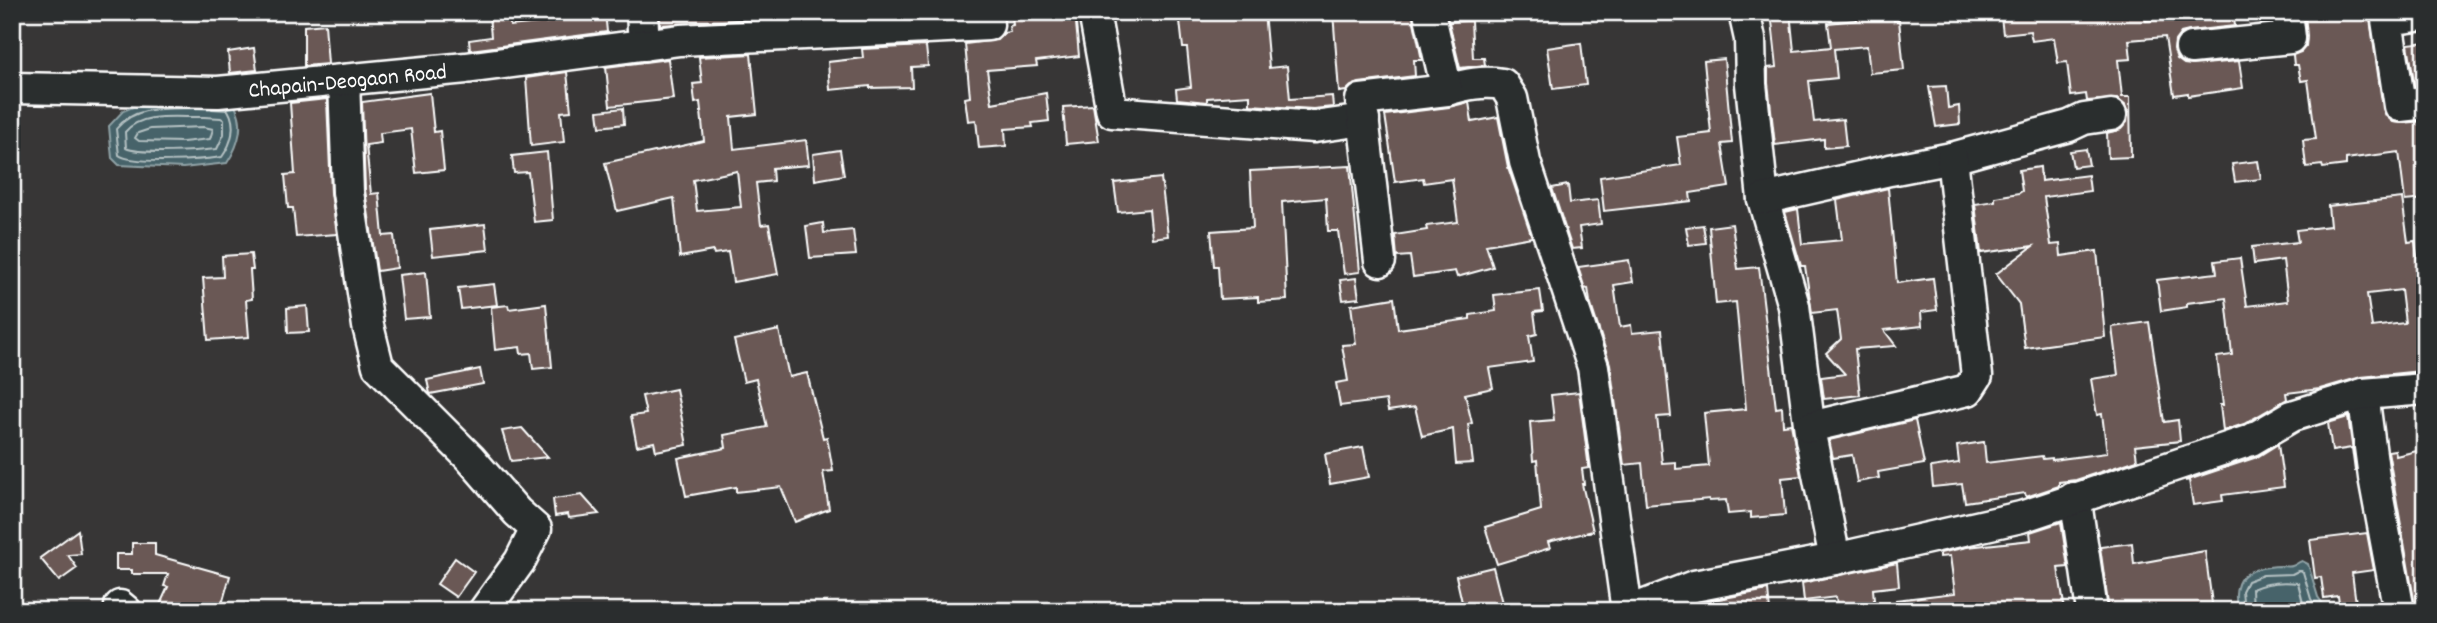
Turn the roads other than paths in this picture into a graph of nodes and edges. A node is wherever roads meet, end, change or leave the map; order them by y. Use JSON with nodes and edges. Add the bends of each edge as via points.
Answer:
{"nodes":[{"id":1,"x":642,"y":12,"type":"edge"},
{"id":2,"x":988,"y":12,"type":"edge"},
{"id":3,"x":1094,"y":12,"type":"edge"},
{"id":4,"x":1429,"y":12,"type":"edge"},
{"id":5,"x":1744,"y":12,"type":"edge"},
{"id":6,"x":2287,"y":12,"type":"edge"},
{"id":7,"x":2425,"y":15,"type":"edge"},
{"id":8,"x":839,"y":22,"type":"edge"},
{"id":9,"x":644,"y":45,"type":"junction"},
{"id":10,"x":2191,"y":48,"type":"dead end"},
{"id":11,"x":344,"y":80,"type":"junction"},
{"id":12,"x":12,"y":88,"type":"edge"},
{"id":13,"x":1447,"y":90,"type":"junction"},
{"id":14,"x":2425,"y":103,"type":"edge"},
{"id":15,"x":2111,"y":115,"type":"dead end"},
{"id":16,"x":1364,"y":120,"type":"junction"},
{"id":17,"x":1952,"y":158,"type":"junction"},
{"id":18,"x":1763,"y":198,"type":"junction"},
{"id":19,"x":1380,"y":261,"type":"dead end"},
{"id":20,"x":2425,"y":389,"type":"edge"},
{"id":21,"x":2363,"y":394,"type":"junction"},
{"id":22,"x":1810,"y":428,"type":"junction"},
{"id":23,"x":2073,"y":498,"type":"junction"},
{"id":24,"x":1835,"y":559,"type":"junction"},
{"id":25,"x":484,"y":611,"type":"edge"},
{"id":26,"x":1628,"y":611,"type":"edge"},
{"id":27,"x":2092,"y":611,"type":"edge"},
{"id":28,"x":2399,"y":611,"type":"edge"}],
"edges":[{"from":1,"to":9,"type":"street"},
{"from":2,"to":8,"type":"street","name":"Chapain-Deogaon Road","via":[[988,25]]},
{"from":3,"to":16,"type":"street","via":[[1112,112],[1314,127]]},
{"from":4,"to":13,"type":"street"},
{"from":5,"to":18,"type":"street"},
{"from":6,"to":10,"type":"street","via":[[2290,38]]},
{"from":7,"to":14,"type":"street","via":[[2387,20],[2400,106]]},
{"from":8,"to":9,"type":"street","name":"Chapain-Deogaon Road"},
{"from":9,"to":11,"type":"street","name":"Chapain-Deogaon Road"},
{"from":11,"to":12,"type":"street","name":"Chapain-Deogaon Road","via":[[218,92]]},
{"from":11,"to":25,"type":"street","via":[[348,192],[378,366],[536,529],[520,561]]},
{"from":13,"to":16,"type":"street","via":[[1362,100]]},
{"from":13,"to":26,"type":"street","via":[[1488,82],[1503,85],[1512,99],[1525,162],[1593,367]]},
{"from":15,"to":17,"type":"street"},
{"from":16,"to":19,"type":"street"},
{"from":17,"to":18,"type":"street"},
{"from":17,"to":22,"type":"street","via":[[1975,383],[1968,390]]},
{"from":18,"to":22,"type":"street","via":[[1794,306]]},
{"from":20,"to":21,"type":"street"},
{"from":21,"to":23,"type":"street","via":[[2292,416],[2251,440]]},
{"from":21,"to":28,"type":"street"},
{"from":22,"to":24,"type":"street"},
{"from":23,"to":24,"type":"street","via":[[2021,517]]},
{"from":23,"to":27,"type":"street"},
{"from":24,"to":26,"type":"street","via":[[1694,586]]}]}
